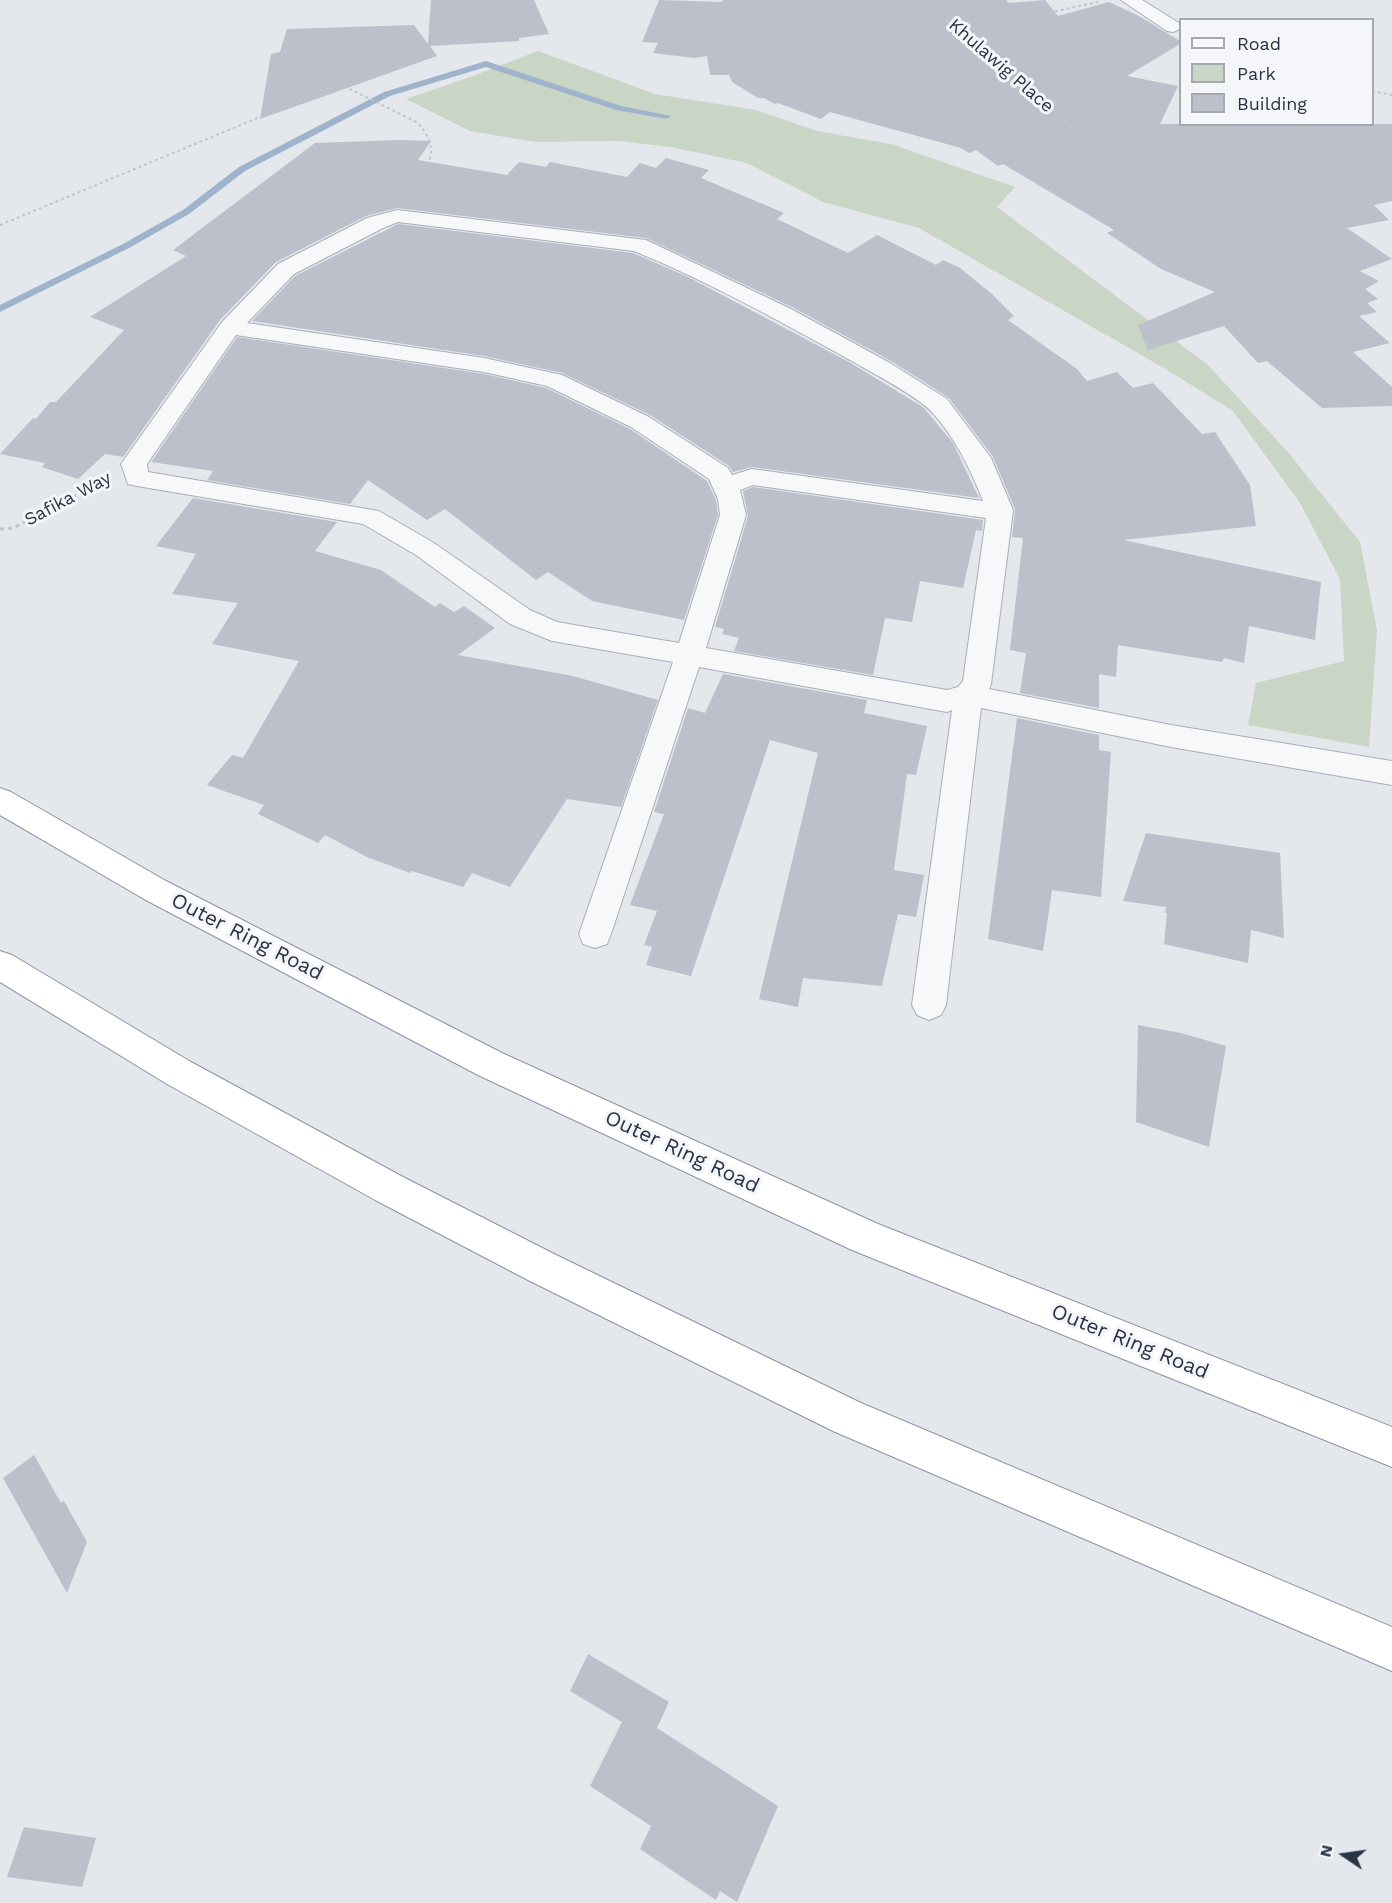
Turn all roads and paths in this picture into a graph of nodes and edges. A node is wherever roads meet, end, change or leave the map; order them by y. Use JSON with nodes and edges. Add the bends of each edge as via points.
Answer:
{"nodes":[{"id":1,"x":924,"y":0,"type":"edge"},
{"id":2,"x":1105,"y":0,"type":"edge"},
{"id":3,"x":1130,"y":0,"type":"edge"},
{"id":4,"x":1173,"y":27,"type":"dead end"},
{"id":5,"x":961,"y":32,"type":"junction"},
{"id":6,"x":1374,"y":91,"type":"edge"},
{"id":7,"x":1392,"y":95,"type":"edge"},
{"id":8,"x":1078,"y":132,"type":"dead end"},
{"id":9,"x":397,"y":216,"type":"junction"},
{"id":10,"x":0,"y":225,"type":"edge"},
{"id":11,"x":230,"y":327,"type":"junction"},
{"id":12,"x":134,"y":464,"type":"junction"},
{"id":13,"x":726,"y":486,"type":"junction"},
{"id":14,"x":1000,"y":510,"type":"junction"},
{"id":15,"x":0,"y":529,"type":"edge"},
{"id":16,"x":689,"y":656,"type":"junction"},
{"id":17,"x":968,"y":695,"type":"junction"},
{"id":18,"x":1392,"y":772,"type":"edge"},
{"id":19,"x":0,"y":800,"type":"edge"},
{"id":20,"x":595,"y":934,"type":"dead end"},
{"id":21,"x":0,"y":965,"type":"edge"},
{"id":22,"x":929,"y":1005,"type":"dead end"},
{"id":23,"x":1392,"y":1447,"type":"edge"},
{"id":24,"x":1392,"y":1649,"type":"edge"}],
"edges":[{"from":1,"to":5,"type":"path","name":"Khulawig Place"},
{"from":2,"to":5,"type":"path"},
{"from":3,"to":4,"type":"street"},
{"from":5,"to":8,"type":"path","name":"Khulawig Place"},
{"from":6,"to":7,"type":"path"},
{"from":9,"to":10,"type":"path","via":[[430,164],[431,140],[418,123],[342,85]]},
{"from":9,"to":11,"type":"street","via":[[375,223],[286,269]]},
{"from":9,"to":14,"type":"street","via":[[638,245],[753,299],[882,368],[938,404],[978,458]]},
{"from":11,"to":12,"type":"street"},
{"from":11,"to":13,"type":"street","via":[[484,365],[554,380],[640,422],[718,474]]},
{"from":12,"to":15,"type":"path","name":"Safika Way","via":[[24,523]]},
{"from":12,"to":16,"type":"street","via":[[137,478],[370,517],[425,549],[520,617],[552,631]]},
{"from":13,"to":14,"type":"street","via":[[752,477]]},
{"from":13,"to":16,"type":"street","via":[[734,515]]},
{"from":14,"to":17,"type":"street","via":[[977,684]]},
{"from":16,"to":17,"type":"street","via":[[947,701]]},
{"from":16,"to":20,"type":"street"},
{"from":17,"to":18,"type":"street","via":[[1171,736]]},
{"from":17,"to":22,"type":"street"},
{"from":19,"to":23,"type":"highway","name":"Outer Ring Road","via":[[155,890],[501,1069],[865,1237]]},
{"from":21,"to":24,"type":"highway","via":[[178,1073],[551,1272],[847,1417]]}]}
